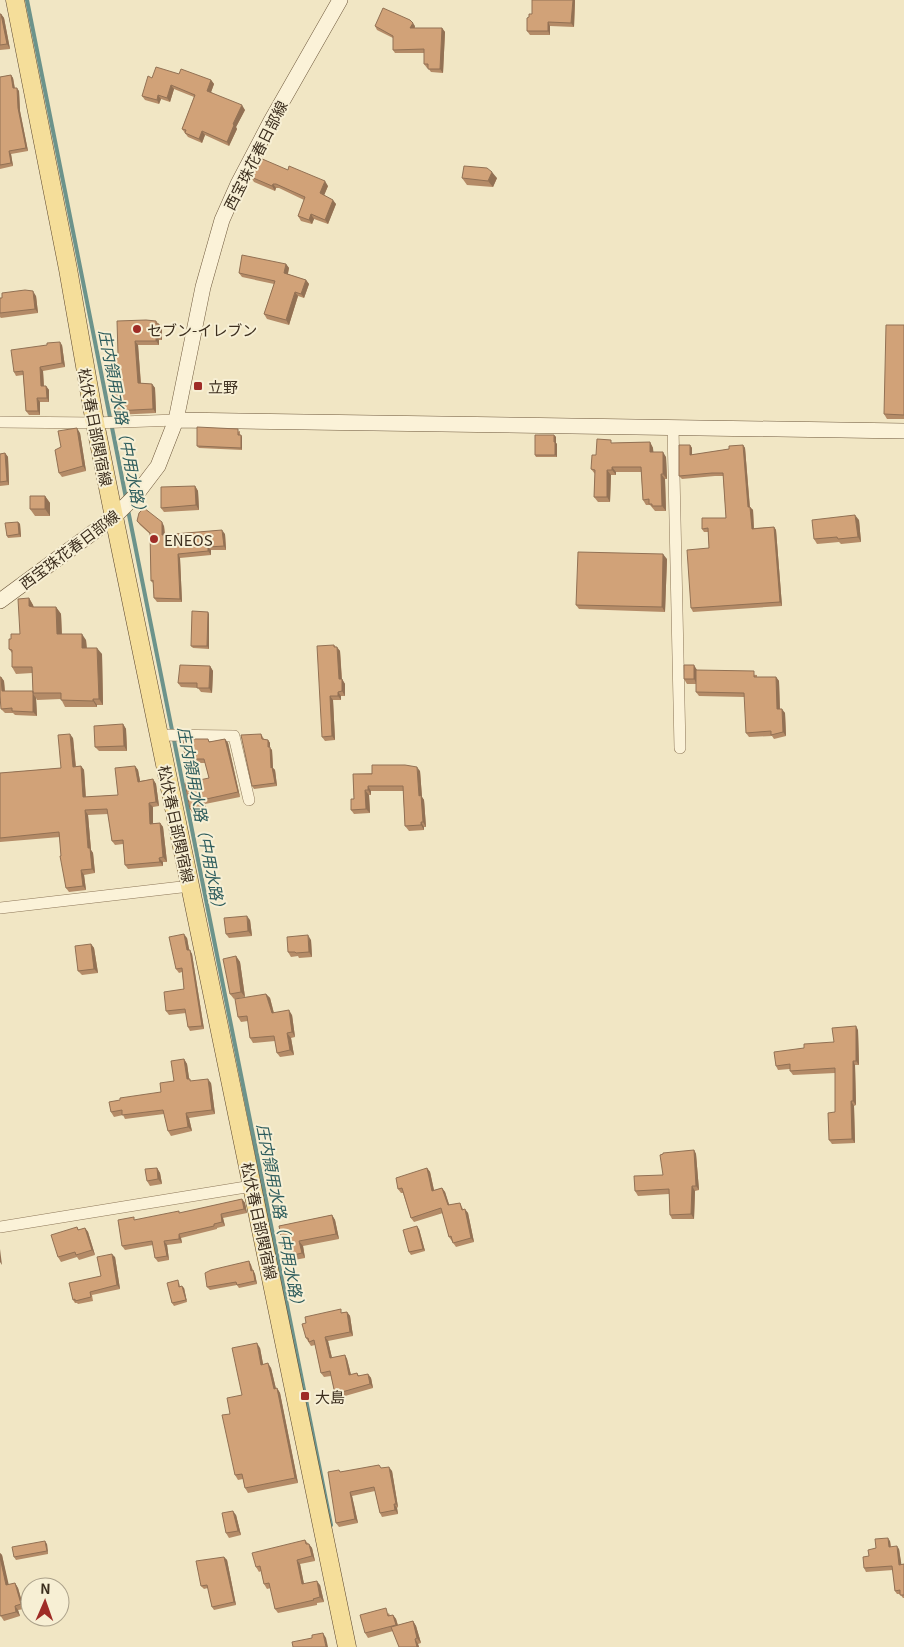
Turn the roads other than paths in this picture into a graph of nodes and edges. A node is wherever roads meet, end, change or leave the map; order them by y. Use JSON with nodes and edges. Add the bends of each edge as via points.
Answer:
{"nodes":[{"id":1,"x":15,"y":0,"type":"edge"},
{"id":2,"x":340,"y":0,"type":"edge"},
{"id":3,"x":176,"y":420,"type":"junction"},
{"id":4,"x":0,"y":422,"type":"edge"},
{"id":5,"x":95,"y":423,"type":"junction"},
{"id":6,"x":673,"y":428,"type":"junction"},
{"id":7,"x":904,"y":431,"type":"edge"},
{"id":8,"x":114,"y":517,"type":"junction"},
{"id":9,"x":0,"y":601,"type":"edge"},
{"id":10,"x":158,"y":735,"type":"junction"},
{"id":11,"x":680,"y":748,"type":"dead end"},
{"id":12,"x":249,"y":800,"type":"dead end"},
{"id":13,"x":190,"y":886,"type":"junction"},
{"id":14,"x":0,"y":908,"type":"edge"},
{"id":15,"x":252,"y":1186,"type":"junction"},
{"id":16,"x":0,"y":1227,"type":"edge"},
{"id":17,"x":347,"y":1647,"type":"edge"}],
"edges":[{"from":1,"to":5,"type":"main road","name":"松伏春日部関宿線"},
{"from":2,"to":3,"type":"street","name":"西宝珠花春日部線","via":[[271,121],[222,220],[202,287]]},
{"from":3,"to":5,"type":"street"},
{"from":3,"to":6,"type":"street"},
{"from":3,"to":8,"type":"street","name":"西宝珠花春日部線","via":[[158,466]]},
{"from":4,"to":5,"type":"street"},
{"from":5,"to":8,"type":"main road","name":"松伏春日部関宿線"},
{"from":6,"to":7,"type":"street"},
{"from":6,"to":11,"type":"street"},
{"from":8,"to":9,"type":"street","name":"西宝珠花春日部線"},
{"from":8,"to":10,"type":"main road","name":"松伏春日部関宿線"},
{"from":10,"to":12,"type":"street","via":[[234,736]]},
{"from":10,"to":13,"type":"main road","name":"松伏春日部関宿線"},
{"from":13,"to":14,"type":"street"},
{"from":13,"to":15,"type":"main road","name":"松伏春日部関宿線"},
{"from":15,"to":16,"type":"street"},
{"from":15,"to":17,"type":"main road","name":"松伏春日部関宿線"}]}
